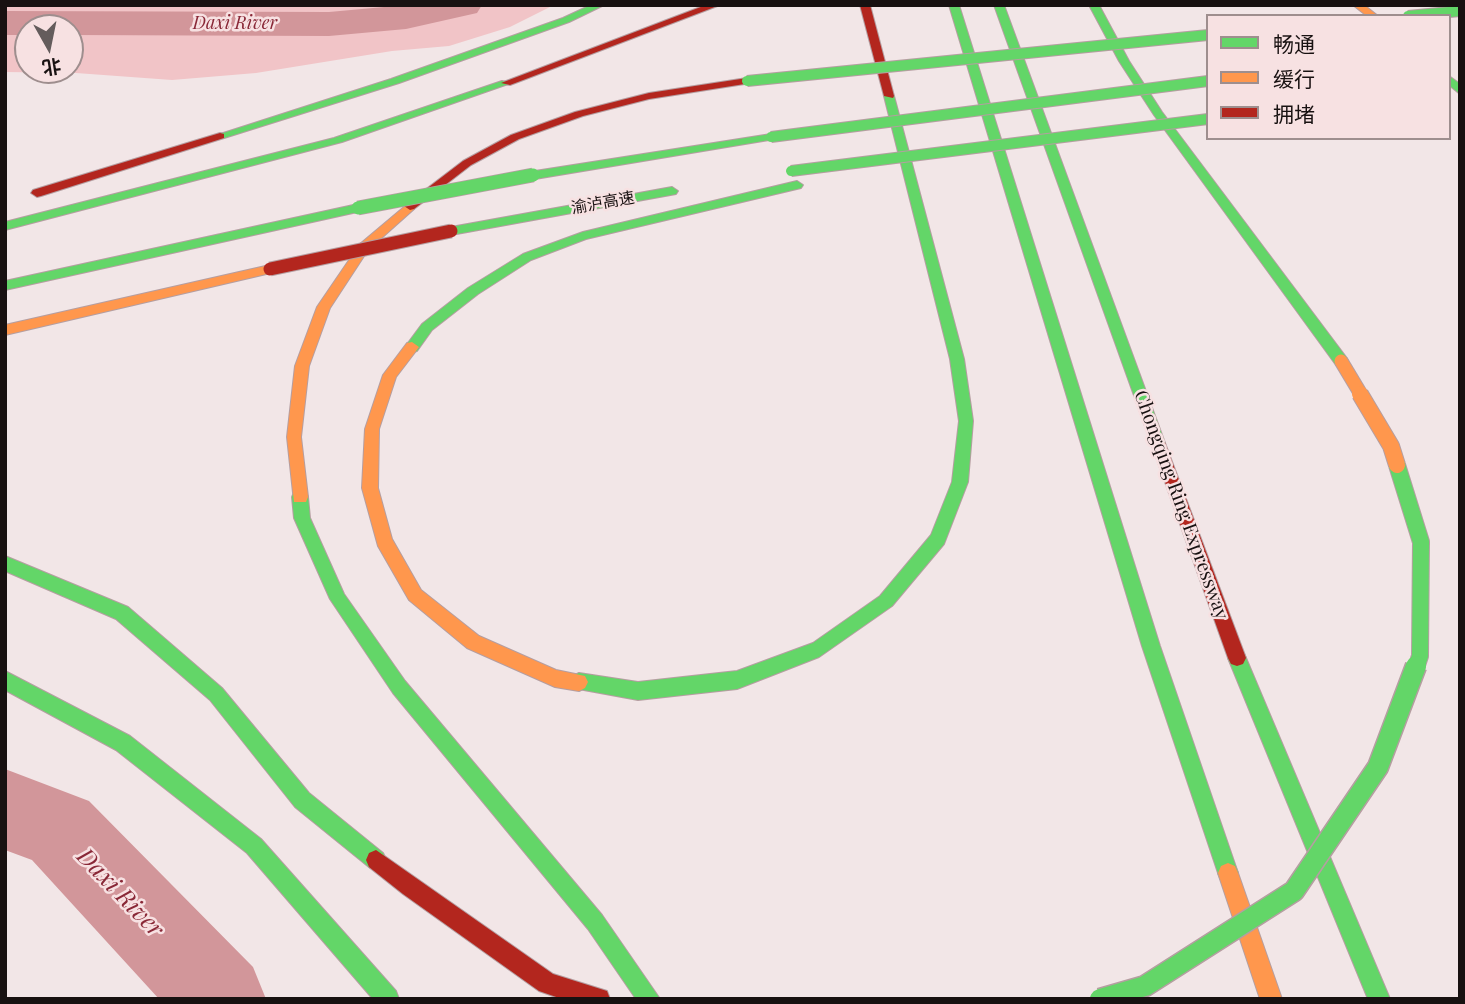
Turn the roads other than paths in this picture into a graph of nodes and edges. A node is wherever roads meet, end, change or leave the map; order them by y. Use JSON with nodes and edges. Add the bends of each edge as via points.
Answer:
{"nodes":[{"id":1,"x":599,"y":5,"type":"edge"},
{"id":2,"x":715,"y":5,"type":"edge"},
{"id":3,"x":865,"y":5,"type":"edge"},
{"id":4,"x":954,"y":5,"type":"edge"},
{"id":5,"x":999,"y":5,"type":"edge"},
{"id":6,"x":1094,"y":5,"type":"edge"},
{"id":7,"x":1460,"y":11,"type":"edge"},
{"id":8,"x":1429,"y":14,"type":"edge"},
{"id":9,"x":1206,"y":35,"type":"edge"},
{"id":10,"x":1206,"y":81,"type":"edge"},
{"id":11,"x":1206,"y":119,"type":"edge"},
{"id":12,"x":764,"y":176,"type":"dead end"},
{"id":13,"x":794,"y":178,"type":"junction"},
{"id":14,"x":682,"y":189,"type":"dead end"},
{"id":15,"x":18,"y":199,"type":"dead end"},
{"id":16,"x":5,"y":226,"type":"edge"},
{"id":17,"x":5,"y":286,"type":"edge"},
{"id":18,"x":5,"y":330,"type":"edge"},
{"id":19,"x":5,"y":563,"type":"edge"},
{"id":20,"x":5,"y":680,"type":"edge"},
{"id":21,"x":388,"y":999,"type":"edge"},
{"id":22,"x":599,"y":999,"type":"edge"},
{"id":23,"x":649,"y":999,"type":"edge"},
{"id":24,"x":1100,"y":999,"type":"edge"},
{"id":25,"x":1271,"y":999,"type":"edge"},
{"id":26,"x":1379,"y":999,"type":"edge"}],
"edges":[{"from":1,"to":15,"type":"highway","via":[[395,81]]},
{"from":2,"to":16,"type":"highway","via":[[539,72],[338,140]]},
{"from":3,"to":13,"type":"highway","via":[[957,359],[966,421],[960,482],[938,539],[886,601],[819,649],[737,680],[638,691],[555,678],[473,642],[415,595],[384,541],[370,488],[372,429],[390,375],[427,327],[527,257],[583,236]]},
{"from":4,"to":25,"type":"highway","via":[[1151,646]]},
{"from":5,"to":26,"type":"highway","name":"Chongqing Ring Expressway","via":[[1232,646]]},
{"from":6,"to":24,"type":"highway","bridge":true,"via":[[1158,113],[1340,361],[1391,446],[1421,542],[1420,656],[1378,768],[1294,891],[1145,986]]},
{"from":7,"to":8,"type":"highway","bridge":true},
{"from":9,"to":23,"type":"highway","bridge":true,"via":[[747,81],[649,96],[579,114],[515,137],[467,163],[414,202],[364,247],[324,307],[302,366],[294,437],[302,518],[338,599],[399,687],[595,922]]},
{"from":10,"to":17,"type":"highway","name":"渝泸高速","bridge":true,"via":[[771,137],[535,175],[358,208]]},
{"from":11,"to":13,"type":"highway","bridge":true},
{"from":12,"to":13,"type":"highway"},
{"from":14,"to":18,"type":"highway","name":"渝泸高速","bridge":true,"via":[[451,231]]},
{"from":19,"to":22,"type":"highway","via":[[122,613],[216,694],[302,800],[410,887],[547,983]]},
{"from":20,"to":21,"type":"highway","via":[[123,743],[254,846]]}]}
